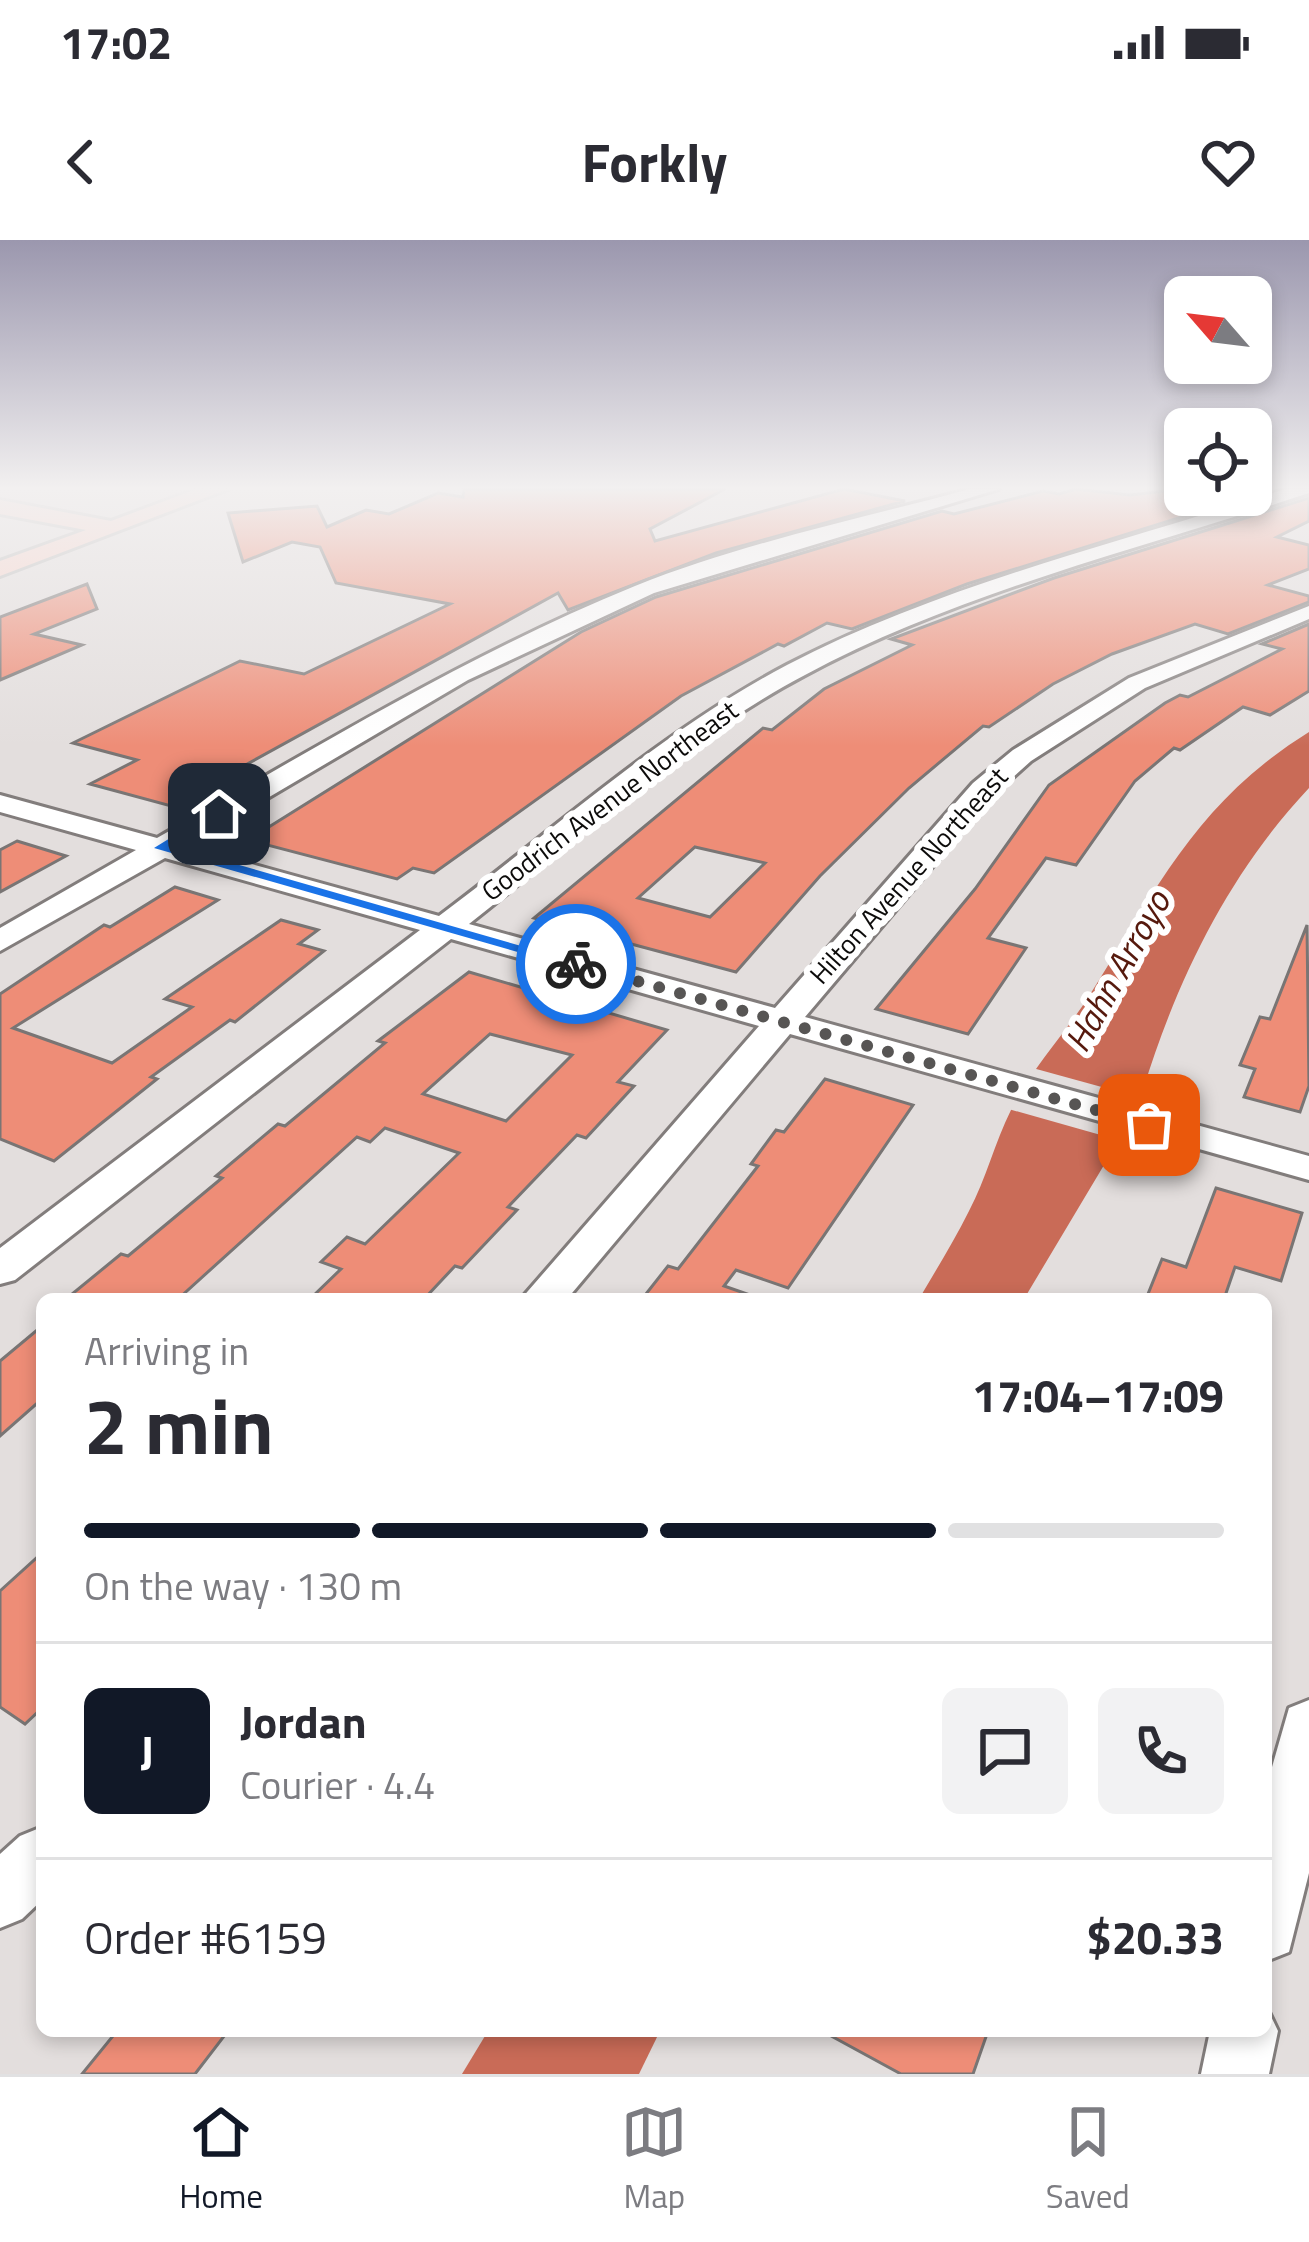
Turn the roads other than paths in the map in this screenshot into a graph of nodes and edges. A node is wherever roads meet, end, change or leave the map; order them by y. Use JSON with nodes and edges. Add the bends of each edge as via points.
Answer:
{"nodes":[{"id":1,"x":690,"y":575,"type":"edge"},
{"id":2,"x":1042,"y":575,"type":"edge"},
{"id":3,"x":1309,"y":612,"type":"edge"},
{"id":4,"x":0,"y":803,"type":"edge"},
{"id":5,"x":161,"y":848,"type":"junction"},
{"id":6,"x":443,"y":926,"type":"junction"},
{"id":7,"x":0,"y":941,"type":"edge"},
{"id":8,"x":778,"y":1022,"type":"junction"},
{"id":9,"x":1309,"y":1168,"type":"edge"},
{"id":10,"x":0,"y":1270,"type":"edge"},
{"id":11,"x":548,"y":1293,"type":"edge"},
{"id":12,"x":1309,"y":1726,"type":"edge"},
{"id":13,"x":36,"y":1863,"type":"edge"},
{"id":14,"x":0,"y":1897,"type":"edge"},
{"id":15,"x":1272,"y":1901,"type":"edge"},
{"id":16,"x":1243,"y":2037,"type":"edge"},
{"id":17,"x":1235,"y":2074,"type":"edge"}],
"edges":[{"from":1,"to":5,"type":"street","via":[[460,675]]},
{"from":2,"to":6,"type":"street","name":"Goodrich Avenue Northeast","via":[[936,609],[796,670],[715,718]]},
{"from":3,"to":8,"type":"street","name":"Hilton Avenue Northeast","via":[[1112,693],[1023,752],[982,788]]},
{"from":4,"to":5,"type":"street"},
{"from":5,"to":6,"type":"street"},
{"from":5,"to":7,"type":"street"},
{"from":6,"to":8,"type":"street"},
{"from":6,"to":10,"type":"street","name":"Goodrich Avenue Northeast"},
{"from":8,"to":9,"type":"street"},
{"from":8,"to":11,"type":"street","name":"Hilton Avenue Northeast"},
{"from":12,"to":15,"type":"street"},
{"from":13,"to":14,"type":"street"},
{"from":16,"to":17,"type":"street"}]}
